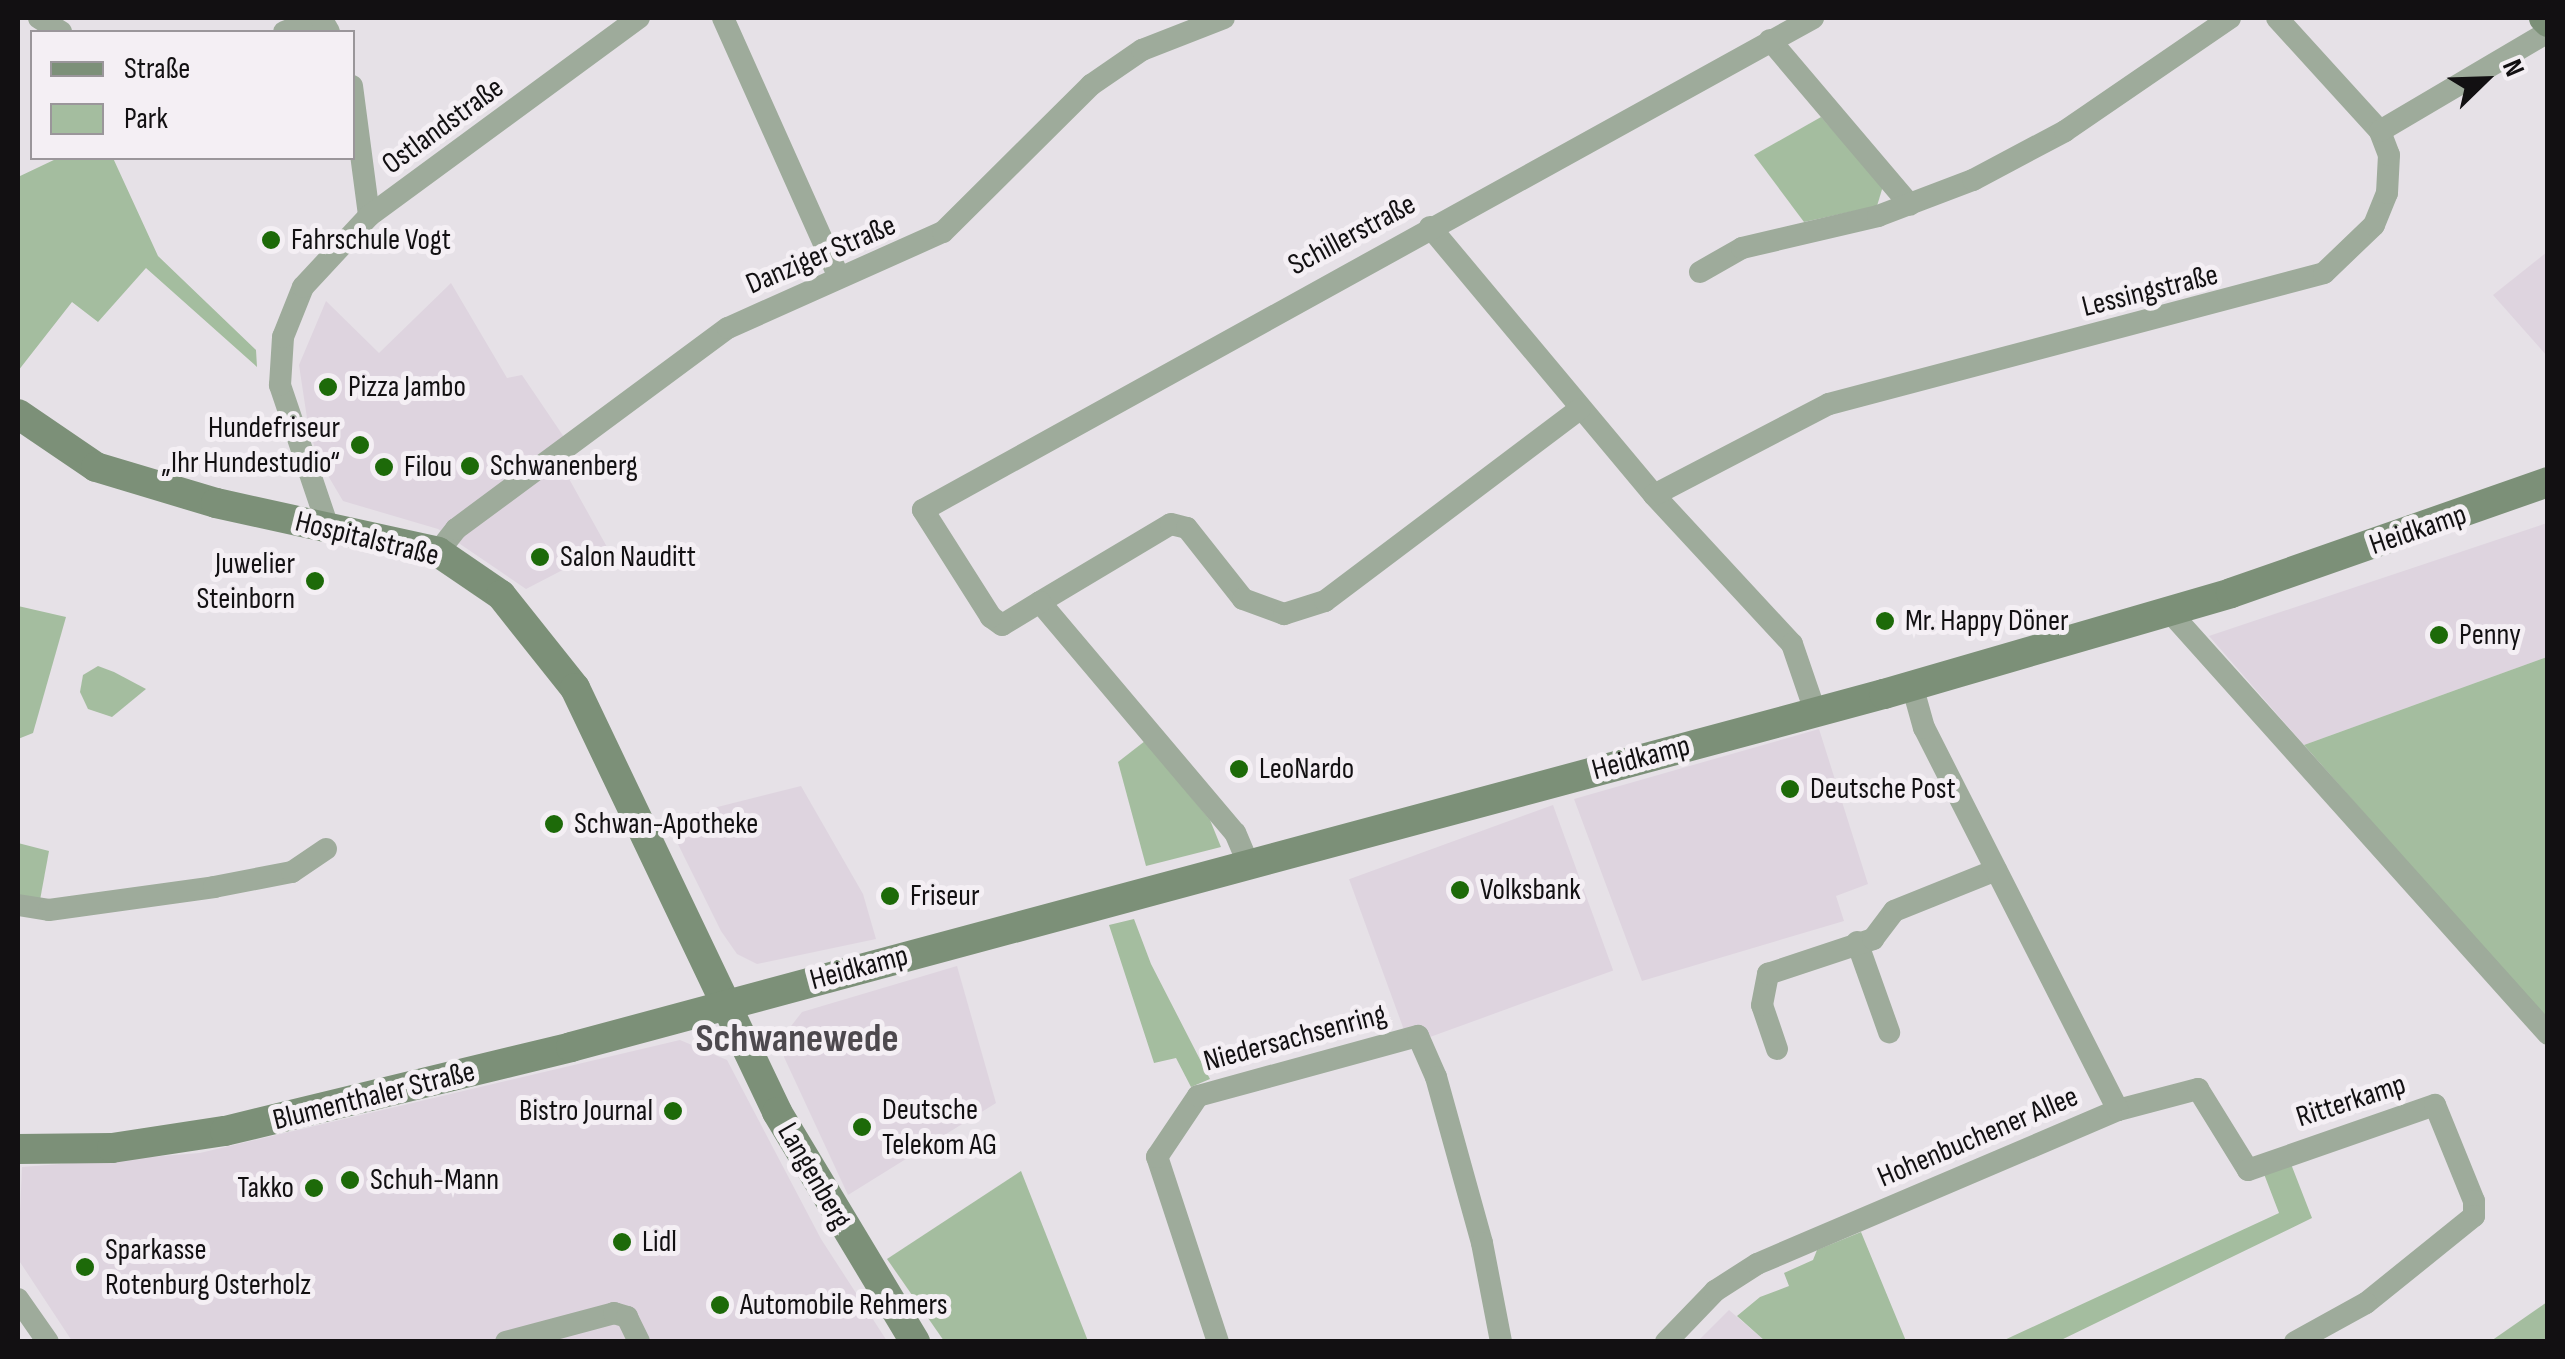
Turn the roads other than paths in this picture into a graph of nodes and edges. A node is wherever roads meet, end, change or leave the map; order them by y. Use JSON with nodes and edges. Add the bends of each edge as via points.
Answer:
{"nodes":[{"id":1,"x":322,"y":18,"type":"edge"},
{"id":2,"x":639,"y":18,"type":"edge"},
{"id":3,"x":723,"y":18,"type":"edge"},
{"id":4,"x":1224,"y":18,"type":"edge"},
{"id":5,"x":1813,"y":18,"type":"edge"},
{"id":6,"x":2230,"y":18,"type":"edge"},
{"id":7,"x":2277,"y":18,"type":"edge"},
{"id":8,"x":289,"y":30,"type":"edge"},
{"id":9,"x":2548,"y":32,"type":"edge"},
{"id":10,"x":1770,"y":40,"type":"junction"},
{"id":11,"x":355,"y":109,"type":"edge"},
{"id":12,"x":2380,"y":131,"type":"junction"},
{"id":13,"x":1910,"y":205,"type":"junction"},
{"id":14,"x":369,"y":216,"type":"junction"},
{"id":15,"x":1430,"y":228,"type":"junction"},
{"id":16,"x":1700,"y":272,"type":"dead end"},
{"id":17,"x":838,"y":275,"type":"junction"},
{"id":18,"x":1580,"y":408,"type":"junction"},
{"id":19,"x":18,"y":414,"type":"edge"},
{"id":20,"x":2548,"y":482,"type":"edge"},
{"id":21,"x":1654,"y":494,"type":"junction"},
{"id":22,"x":328,"y":526,"type":"junction"},
{"id":23,"x":438,"y":552,"type":"junction"},
{"id":24,"x":1040,"y":602,"type":"junction"},
{"id":25,"x":2170,"y":612,"type":"junction"},
{"id":26,"x":1912,"y":685,"type":"junction"},
{"id":27,"x":1815,"y":712,"type":"junction"},
{"id":28,"x":326,"y":849,"type":"dead end"},
{"id":29,"x":1248,"y":863,"type":"junction"},
{"id":30,"x":1996,"y":870,"type":"junction"},
{"id":31,"x":18,"y":905,"type":"edge"},
{"id":32,"x":1856,"y":942,"type":"junction"},
{"id":33,"x":725,"y":1003,"type":"junction"},
{"id":34,"x":1889,"y":1032,"type":"dead end"},
{"id":35,"x":2548,"y":1034,"type":"edge"},
{"id":36,"x":1777,"y":1049,"type":"dead end"},
{"id":37,"x":2118,"y":1110,"type":"junction"},
{"id":38,"x":18,"y":1149,"type":"edge"},
{"id":39,"x":18,"y":1299,"type":"edge"},
{"id":40,"x":48,"y":1342,"type":"edge"},
{"id":41,"x":506,"y":1342,"type":"edge"},
{"id":42,"x":639,"y":1342,"type":"edge"},
{"id":43,"x":916,"y":1342,"type":"edge"},
{"id":44,"x":1218,"y":1342,"type":"edge"},
{"id":45,"x":1501,"y":1342,"type":"edge"},
{"id":46,"x":1666,"y":1342,"type":"edge"},
{"id":47,"x":2295,"y":1342,"type":"edge"}],
"edges":[{"from":1,"to":8,"type":"street"},
{"from":2,"to":14,"type":"street","name":"Ostlandstraße"},
{"from":3,"to":17,"type":"street"},
{"from":4,"to":17,"type":"street","name":"Danziger Straße","via":[[1142,50],[1091,85],[943,232]]},
{"from":5,"to":10,"type":"street","name":"Schillerstraße"},
{"from":6,"to":13,"type":"street","via":[[2065,131]]},
{"from":7,"to":12,"type":"street"},
{"from":9,"to":12,"type":"street"},
{"from":10,"to":13,"type":"street"},
{"from":10,"to":15,"type":"street","name":"Schillerstraße"},
{"from":11,"to":14,"type":"street"},
{"from":12,"to":21,"type":"street","name":"Lessingstraße","via":[[2389,155],[2387,193],[2374,225],[2324,273],[1829,404]]},
{"from":13,"to":16,"type":"street","via":[[1742,248]]},
{"from":14,"to":22,"type":"street","name":"Ostlandstraße","via":[[302,287],[279,356],[287,416]]},
{"from":15,"to":18,"type":"street"},
{"from":15,"to":24,"type":"street","name":"Schillerstraße","via":[[922,510],[1002,625]]},
{"from":17,"to":23,"type":"street","name":"Danziger Straße","via":[[728,328],[456,529]]},
{"from":18,"to":21,"type":"street"},
{"from":18,"to":24,"type":"street","via":[[1326,602],[1284,614],[1243,599],[1187,528],[1171,524]]},
{"from":19,"to":22,"type":"main road","name":"Hospitalstraße","via":[[96,466],[216,503]]},
{"from":20,"to":25,"type":"main road","name":"Heidkamp"},
{"from":21,"to":27,"type":"street","via":[[1792,644]]},
{"from":22,"to":23,"type":"main road","name":"Hospitalstraße"},
{"from":23,"to":33,"type":"main road","name":"Hospitalstraße","via":[[501,595],[575,688]]},
{"from":24,"to":29,"type":"street","via":[[1235,833]]},
{"from":25,"to":26,"type":"main road","name":"Heidkamp"},
{"from":25,"to":35,"type":"street"},
{"from":26,"to":27,"type":"main road","name":"Heidkamp"},
{"from":26,"to":30,"type":"street","name":"Hohenbuchener Allee","via":[[1924,728]]},
{"from":27,"to":29,"type":"main road","name":"Heidkamp"},
{"from":28,"to":31,"type":"street","via":[[292,872],[214,887],[49,910]]},
{"from":29,"to":33,"type":"main road","name":"Heidkamp"},
{"from":30,"to":32,"type":"street","via":[[1894,911],[1874,939]]},
{"from":30,"to":37,"type":"street","name":"Hohenbuchener Allee"},
{"from":32,"to":34,"type":"street"},
{"from":32,"to":36,"type":"street","via":[[1768,974],[1762,1006]]},
{"from":33,"to":38,"type":"main road","name":"Blumenthaler Straße","via":[[225,1132],[112,1148]]},
{"from":33,"to":43,"type":"main road","name":"Langenberg","via":[[820,1189]]},
{"from":37,"to":46,"type":"street","name":"Hohenbuchener Allee","via":[[1757,1264],[1716,1290]]},
{"from":37,"to":47,"type":"street","name":"Ritterkamp","via":[[2198,1089],[2248,1170],[2435,1105],[2468,1182],[2474,1216],[2366,1303]]},
{"from":39,"to":40,"type":"street"},
{"from":41,"to":42,"type":"street","via":[[614,1314],[626,1317]]},
{"from":44,"to":45,"type":"street","name":"Niedersachsenring","via":[[1157,1158],[1198,1096],[1418,1036],[1482,1243]]}]}
